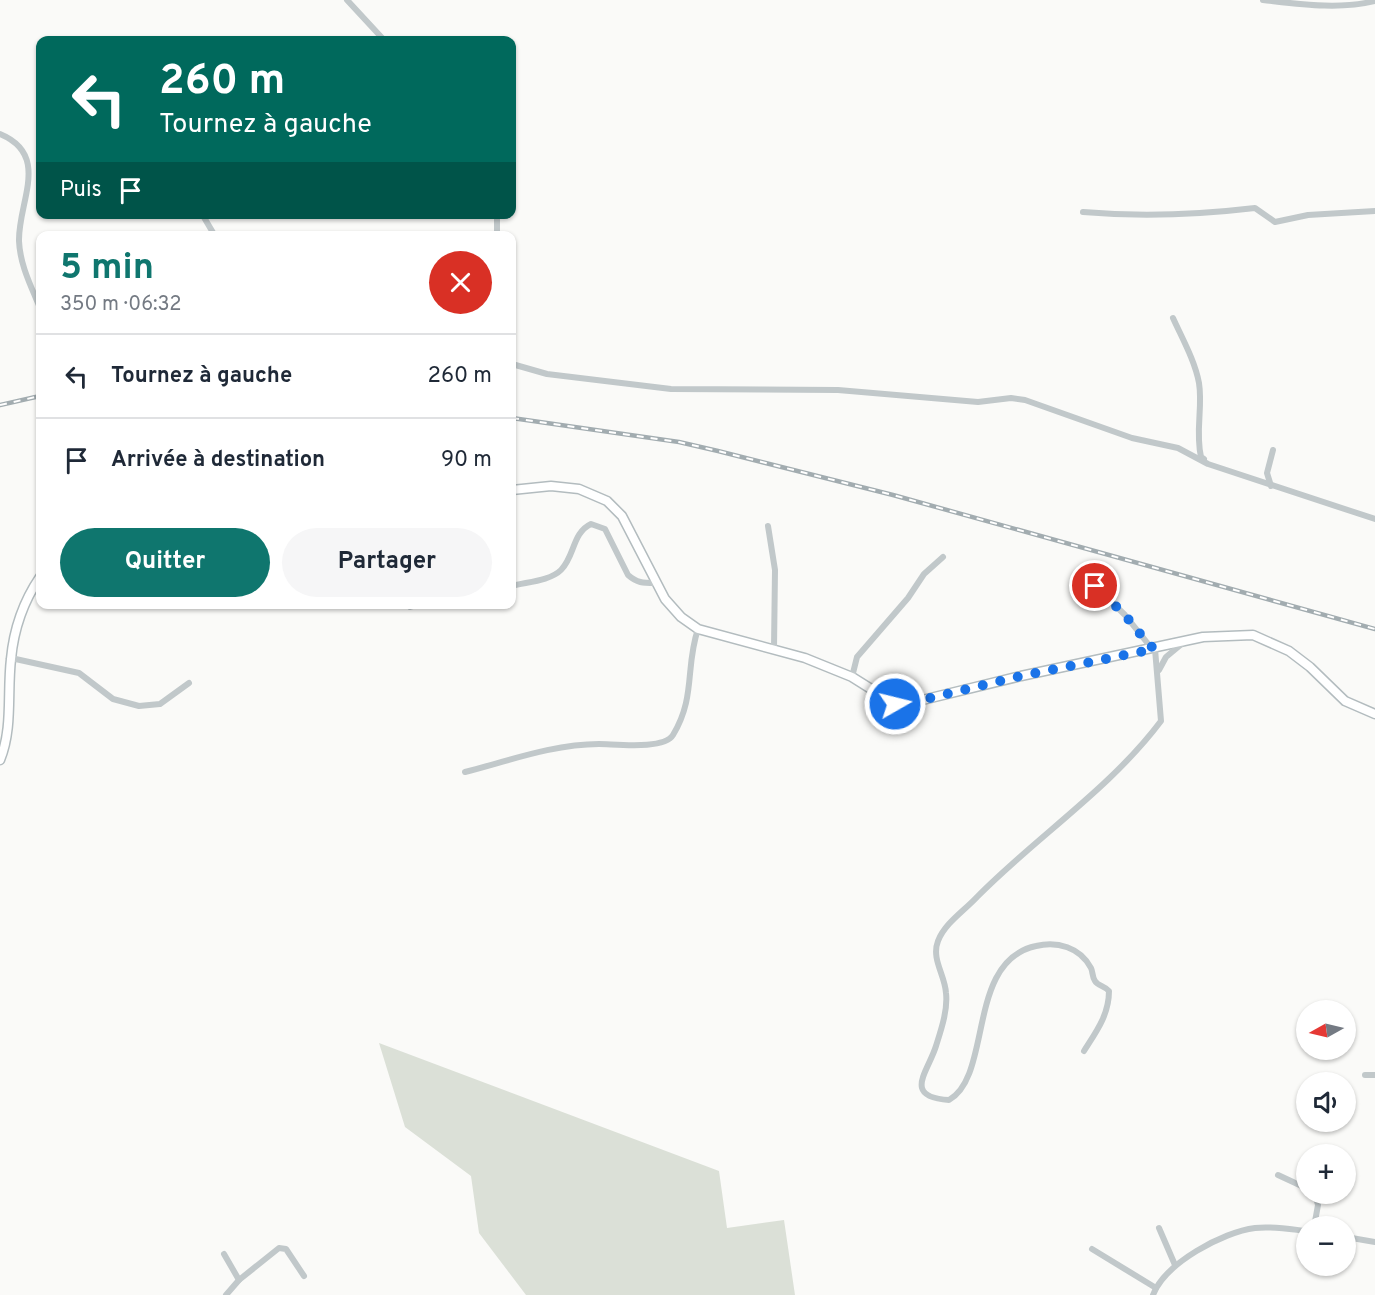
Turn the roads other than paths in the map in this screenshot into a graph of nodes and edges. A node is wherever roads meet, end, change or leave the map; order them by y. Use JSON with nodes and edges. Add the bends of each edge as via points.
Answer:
{"nodes":[{"id":1,"x":347,"y":0,"type":"edge"},
{"id":2,"x":1263,"y":0,"type":"edge"},
{"id":3,"x":1375,"y":1,"type":"edge"},
{"id":4,"x":380,"y":36,"type":"edge"},
{"id":5,"x":0,"y":134,"type":"edge"},
{"id":6,"x":1375,"y":211,"type":"edge"},
{"id":7,"x":1083,"y":212,"type":"dead end"},
{"id":8,"x":36,"y":298,"type":"edge"},
{"id":9,"x":1173,"y":318,"type":"dead end"},
{"id":10,"x":516,"y":365,"type":"edge"},
{"id":11,"x":1273,"y":450,"type":"dead end"},
{"id":12,"x":1208,"y":464,"type":"junction"},
{"id":13,"x":1270,"y":486,"type":"junction"},
{"id":14,"x":516,"y":490,"type":"edge"},
{"id":15,"x":1375,"y":519,"type":"edge"},
{"id":16,"x":768,"y":525,"type":"dead end"},
{"id":17,"x":943,"y":557,"type":"dead end"},
{"id":18,"x":36,"y":583,"type":"edge"},
{"id":19,"x":655,"y":583,"type":"junction"},
{"id":20,"x":516,"y":585,"type":"edge"},
{"id":21,"x":1095,"y":586,"type":"dead end"},
{"id":22,"x":698,"y":630,"type":"junction"},
{"id":23,"x":1185,"y":641,"type":"junction"},
{"id":24,"x":774,"y":648,"type":"junction"},
{"id":25,"x":1155,"y":649,"type":"junction"},
{"id":26,"x":10,"y":658,"type":"junction"},
{"id":27,"x":1158,"y":670,"type":"junction"},
{"id":28,"x":852,"y":677,"type":"junction"},
{"id":29,"x":189,"y":683,"type":"dead end"},
{"id":30,"x":1375,"y":714,"type":"edge"},
{"id":31,"x":0,"y":760,"type":"edge"},
{"id":32,"x":465,"y":772,"type":"dead end"},
{"id":33,"x":1084,"y":1052,"type":"dead end"},
{"id":34,"x":1365,"y":1075,"type":"dead end"},
{"id":35,"x":1375,"y":1075,"type":"edge"},
{"id":36,"x":1278,"y":1175,"type":"dead end"},
{"id":37,"x":1296,"y":1183,"type":"edge"},
{"id":38,"x":1159,"y":1228,"type":"dead end"},
{"id":39,"x":1296,"y":1230,"type":"edge"},
{"id":40,"x":1356,"y":1238,"type":"edge"},
{"id":41,"x":1375,"y":1242,"type":"edge"},
{"id":42,"x":1092,"y":1249,"type":"dead end"},
{"id":43,"x":224,"y":1254,"type":"dead end"},
{"id":44,"x":1175,"y":1265,"type":"junction"},
{"id":45,"x":304,"y":1276,"type":"dead end"},
{"id":46,"x":239,"y":1280,"type":"junction"},
{"id":47,"x":1156,"y":1287,"type":"junction"},
{"id":48,"x":226,"y":1295,"type":"edge"},
{"id":49,"x":1153,"y":1295,"type":"edge"}],
"edges":[{"from":1,"to":4,"type":"street"},
{"from":2,"to":3,"type":"street","via":[[1302,5]]},
{"from":5,"to":8,"type":"street","via":[[21,146],[26,156],[29,183],[22,208],[20,252]]},
{"from":6,"to":7,"type":"street","via":[[1308,215],[1275,222],[1255,208],[1136,217]]},
{"from":9,"to":12,"type":"street","via":[[1199,382],[1200,417],[1196,431],[1201,457]]},
{"from":10,"to":12,"type":"street","via":[[547,374],[671,389],[838,390],[978,402],[1018,399],[1132,438],[1178,448]]},
{"from":11,"to":13,"type":"street","via":[[1267,473]]},
{"from":12,"to":13,"type":"street"},
{"from":13,"to":15,"type":"street"},
{"from":14,"to":19,"type":"street","via":[[550,486],[579,489],[607,501],[622,516]]},
{"from":16,"to":24,"type":"street","via":[[775,570]]},
{"from":17,"to":28,"type":"street","via":[[924,574],[857,657]]},
{"from":18,"to":26,"type":"street","via":[[17,622]]},
{"from":19,"to":20,"type":"street","via":[[640,584],[633,580],[605,529],[591,524],[580,532],[561,571]]},
{"from":19,"to":22,"type":"street","via":[[681,617]]},
{"from":21,"to":25,"type":"street"},
{"from":22,"to":24,"type":"street"},
{"from":22,"to":32,"type":"street","via":[[687,708],[672,737],[661,743],[596,744],[539,753]]},
{"from":23,"to":25,"type":"street"},
{"from":23,"to":27,"type":"street","via":[[1166,657]]},
{"from":23,"to":30,"type":"street","via":[[1218,635],[1259,636],[1303,661],[1345,701]]},
{"from":24,"to":28,"type":"street"},
{"from":25,"to":27,"type":"street"},
{"from":25,"to":28,"type":"street","via":[[906,704],[895,704]]},
{"from":26,"to":29,"type":"street","via":[[79,673],[113,699],[139,706],[160,704]]},
{"from":26,"to":31,"type":"street","via":[[8,732]]},
{"from":27,"to":33,"type":"street","via":[[1162,716],[1158,725],[1116,772],[1006,868],[942,931],[935,953],[945,982],[945,1009],[921,1087],[939,1100],[949,1100],[962,1090],[989,997],[1001,972],[1022,949],[1042,944],[1064,945],[1077,952],[1091,968],[1095,981],[1109,991],[1104,1019]]},
{"from":34,"to":35,"type":"street"},
{"from":36,"to":37,"type":"street"},
{"from":38,"to":44,"type":"street"},
{"from":39,"to":44,"type":"street","via":[[1276,1227],[1234,1232]]},
{"from":40,"to":41,"type":"street"},
{"from":42,"to":47,"type":"street"},
{"from":43,"to":46,"type":"street"},
{"from":44,"to":47,"type":"street"},
{"from":45,"to":46,"type":"street","via":[[286,1249],[279,1248]]},
{"from":46,"to":48,"type":"street"},
{"from":47,"to":49,"type":"street"}]}
